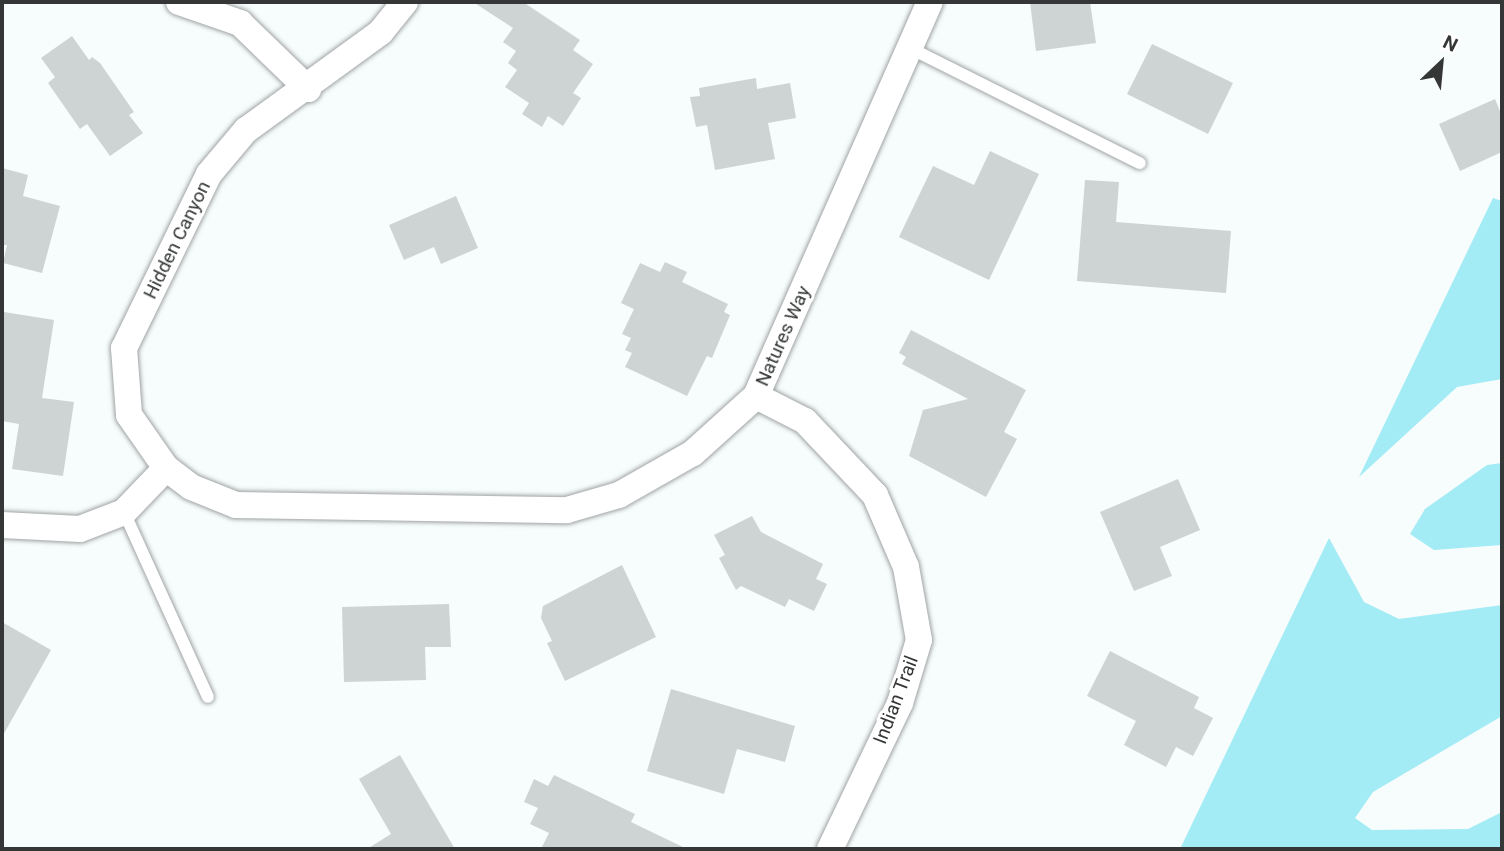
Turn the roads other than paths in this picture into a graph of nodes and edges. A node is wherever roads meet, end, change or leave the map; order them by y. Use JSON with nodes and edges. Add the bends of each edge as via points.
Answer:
{"nodes":[{"id":1,"x":179,"y":2,"type":"edge"},
{"id":2,"x":405,"y":2,"type":"edge"},
{"id":3,"x":930,"y":2,"type":"edge"},
{"id":4,"x":909,"y":48,"type":"junction"},
{"id":5,"x":308,"y":89,"type":"junction"},
{"id":6,"x":1140,"y":163,"type":"dead end"},
{"id":7,"x":756,"y":396,"type":"junction"},
{"id":8,"x":166,"y":468,"type":"junction"},
{"id":9,"x":124,"y":512,"type":"junction"},
{"id":10,"x":2,"y":525,"type":"edge"},
{"id":11,"x":208,"y":697,"type":"dead end"},
{"id":12,"x":830,"y":849,"type":"edge"}],
"edges":[{"from":1,"to":5,"type":"street","via":[[240,23]]},
{"from":2,"to":5,"type":"street","name":"Hidden Canyon","via":[[382,32]]},
{"from":3,"to":4,"type":"street","name":"Natures Way"},
{"from":4,"to":6,"type":"lane"},
{"from":4,"to":7,"type":"street","name":"Natures Way"},
{"from":5,"to":8,"type":"street","name":"Hidden Canyon","via":[[246,130],[209,174],[124,348],[129,415]]},
{"from":7,"to":8,"type":"street","name":"Natures Way","via":[[693,453],[619,495],[567,510],[236,505],[191,487]]},
{"from":7,"to":12,"type":"street","name":"Indian Trail","via":[[805,421],[875,495],[906,567],[919,640],[900,703]]},
{"from":8,"to":9,"type":"street"},
{"from":9,"to":10,"type":"street","via":[[80,529]]},
{"from":9,"to":11,"type":"lane"}]}
